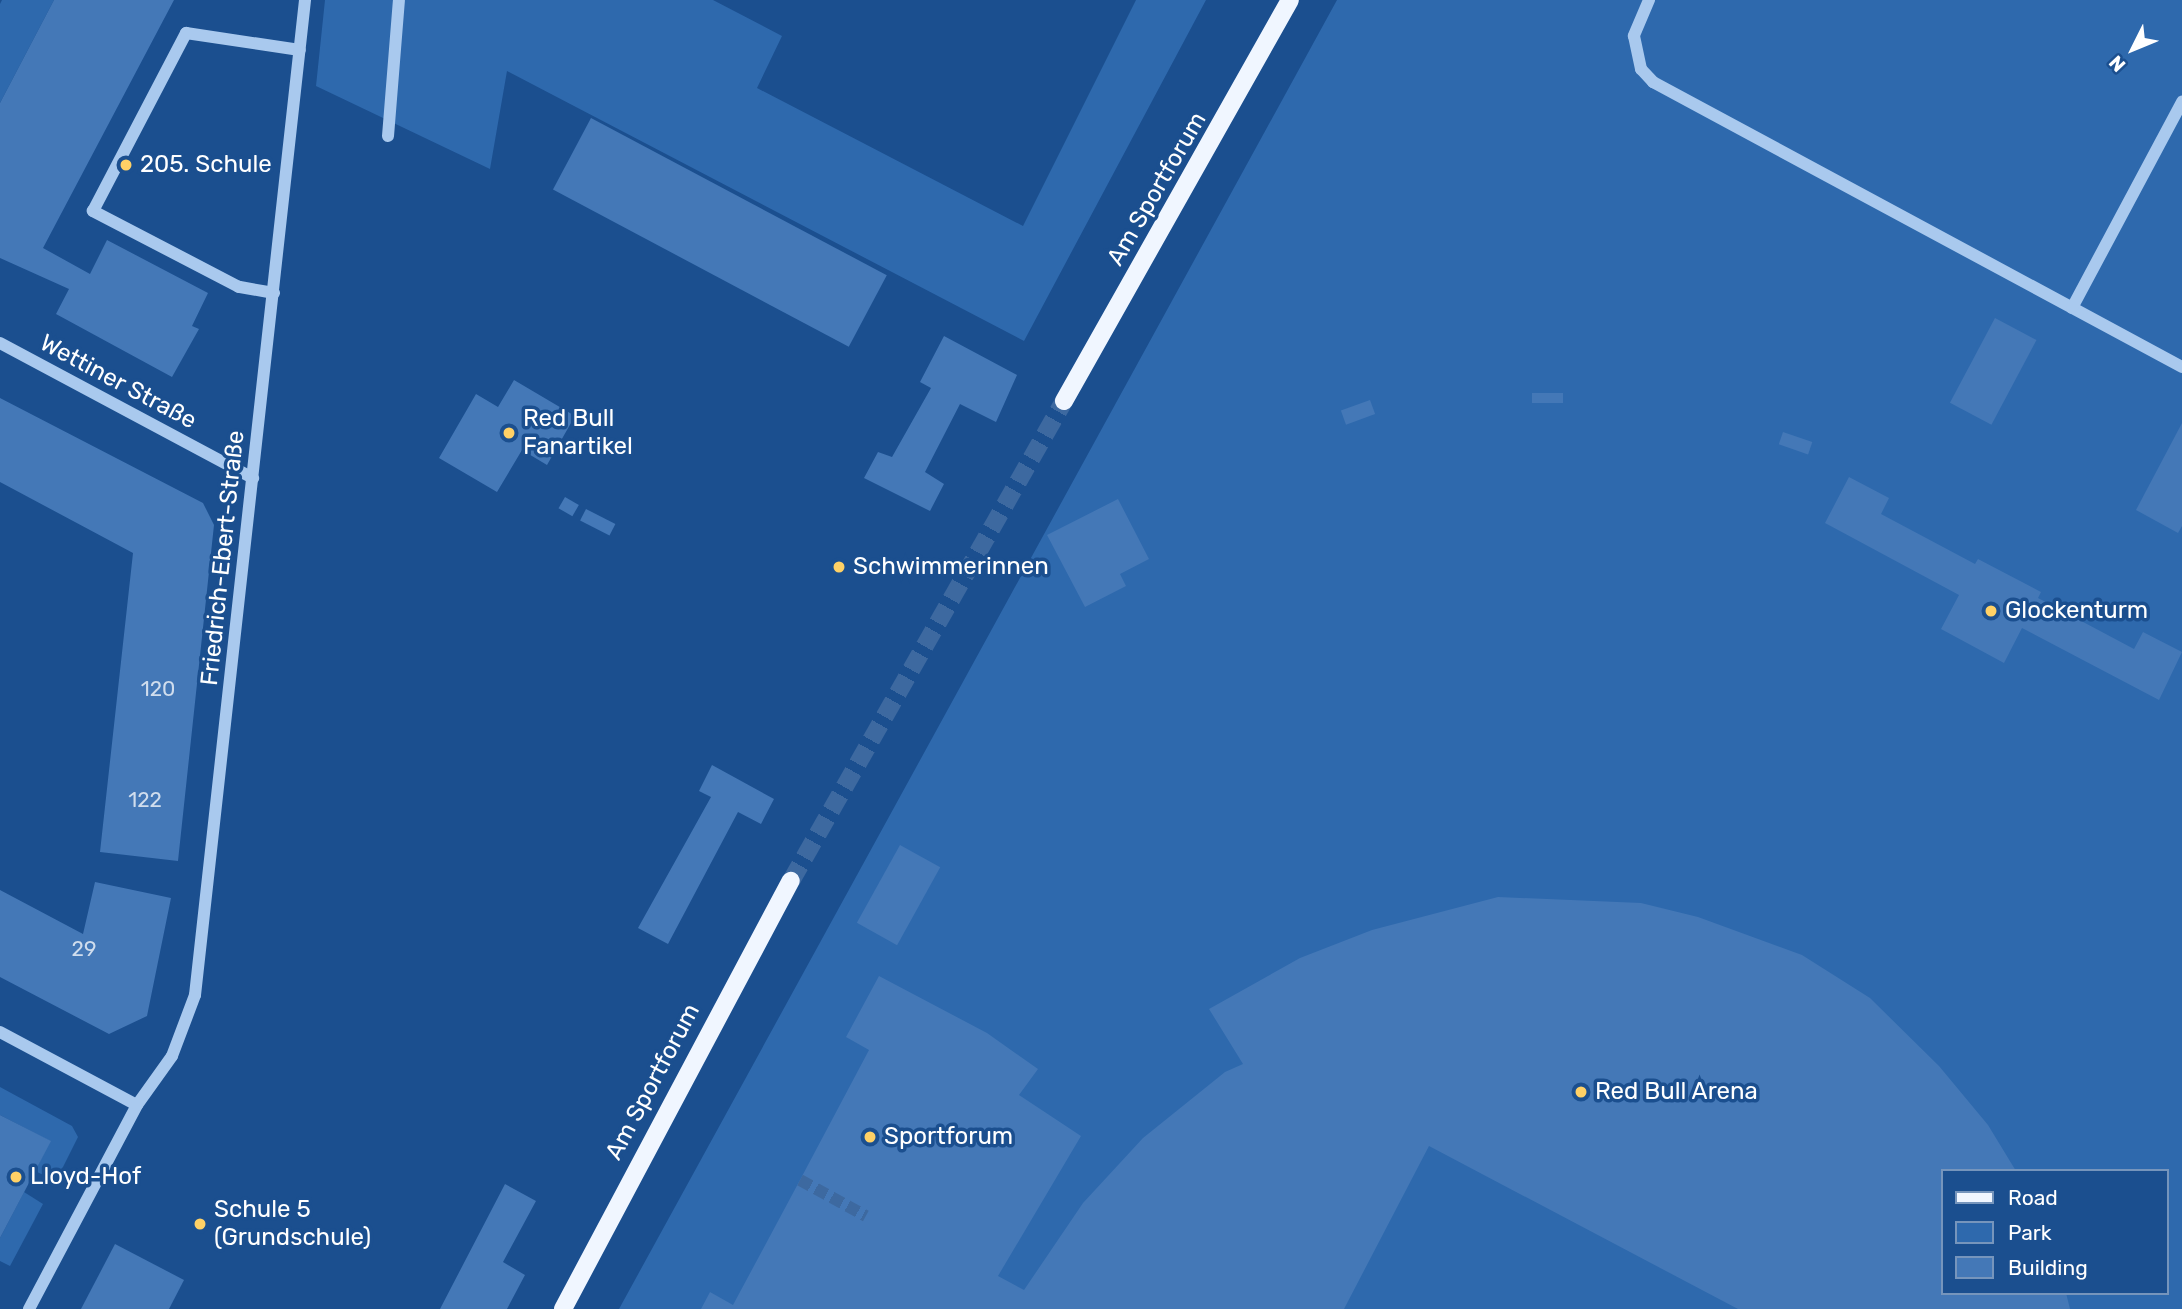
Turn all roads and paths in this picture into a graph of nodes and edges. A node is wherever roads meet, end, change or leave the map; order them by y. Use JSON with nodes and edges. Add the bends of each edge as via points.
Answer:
{"nodes":[{"id":1,"x":305,"y":0,"type":"edge"},
{"id":2,"x":399,"y":0,"type":"edge"},
{"id":3,"x":1290,"y":0,"type":"edge"},
{"id":4,"x":1649,"y":0,"type":"edge"},
{"id":5,"x":300,"y":50,"type":"junction"},
{"id":6,"x":2182,"y":102,"type":"edge"},
{"id":7,"x":388,"y":136,"type":"dead end"},
{"id":8,"x":274,"y":293,"type":"junction"},
{"id":9,"x":2072,"y":308,"type":"junction"},
{"id":10,"x":0,"y":343,"type":"edge"},
{"id":11,"x":2182,"y":367,"type":"edge"},
{"id":12,"x":1064,"y":401,"type":"tunnel mouth"},
{"id":13,"x":253,"y":478,"type":"junction"},
{"id":14,"x":790,"y":881,"type":"tunnel mouth"},
{"id":15,"x":0,"y":1032,"type":"edge"},
{"id":16,"x":137,"y":1105,"type":"junction"},
{"id":17,"x":29,"y":1309,"type":"edge"},
{"id":18,"x":563,"y":1309,"type":"edge"}],
"edges":[{"from":1,"to":5,"type":"street","name":"Friedrich-Ebert-Straße"},
{"from":2,"to":7,"type":"street"},
{"from":3,"to":12,"type":"main road","name":"Am Sportforum"},
{"from":4,"to":9,"type":"street","via":[[1634,36],[1641,69],[1653,82]]},
{"from":5,"to":8,"type":"street","name":"Friedrich-Ebert-Straße"},
{"from":5,"to":8,"type":"street","via":[[186,33],[93,211],[239,287]]},
{"from":6,"to":9,"type":"street"},
{"from":8,"to":13,"type":"street","name":"Friedrich-Ebert-Straße"},
{"from":9,"to":11,"type":"street"},
{"from":10,"to":13,"type":"street","name":"Wettiner Straße"},
{"from":13,"to":16,"type":"street","name":"Friedrich-Ebert-Straße","via":[[195,995],[172,1056]]},
{"from":14,"to":18,"type":"main road","name":"Am Sportforum"},
{"from":15,"to":16,"type":"street"},
{"from":16,"to":17,"type":"street","name":"Friedrich-Ebert-Straße"}]}
